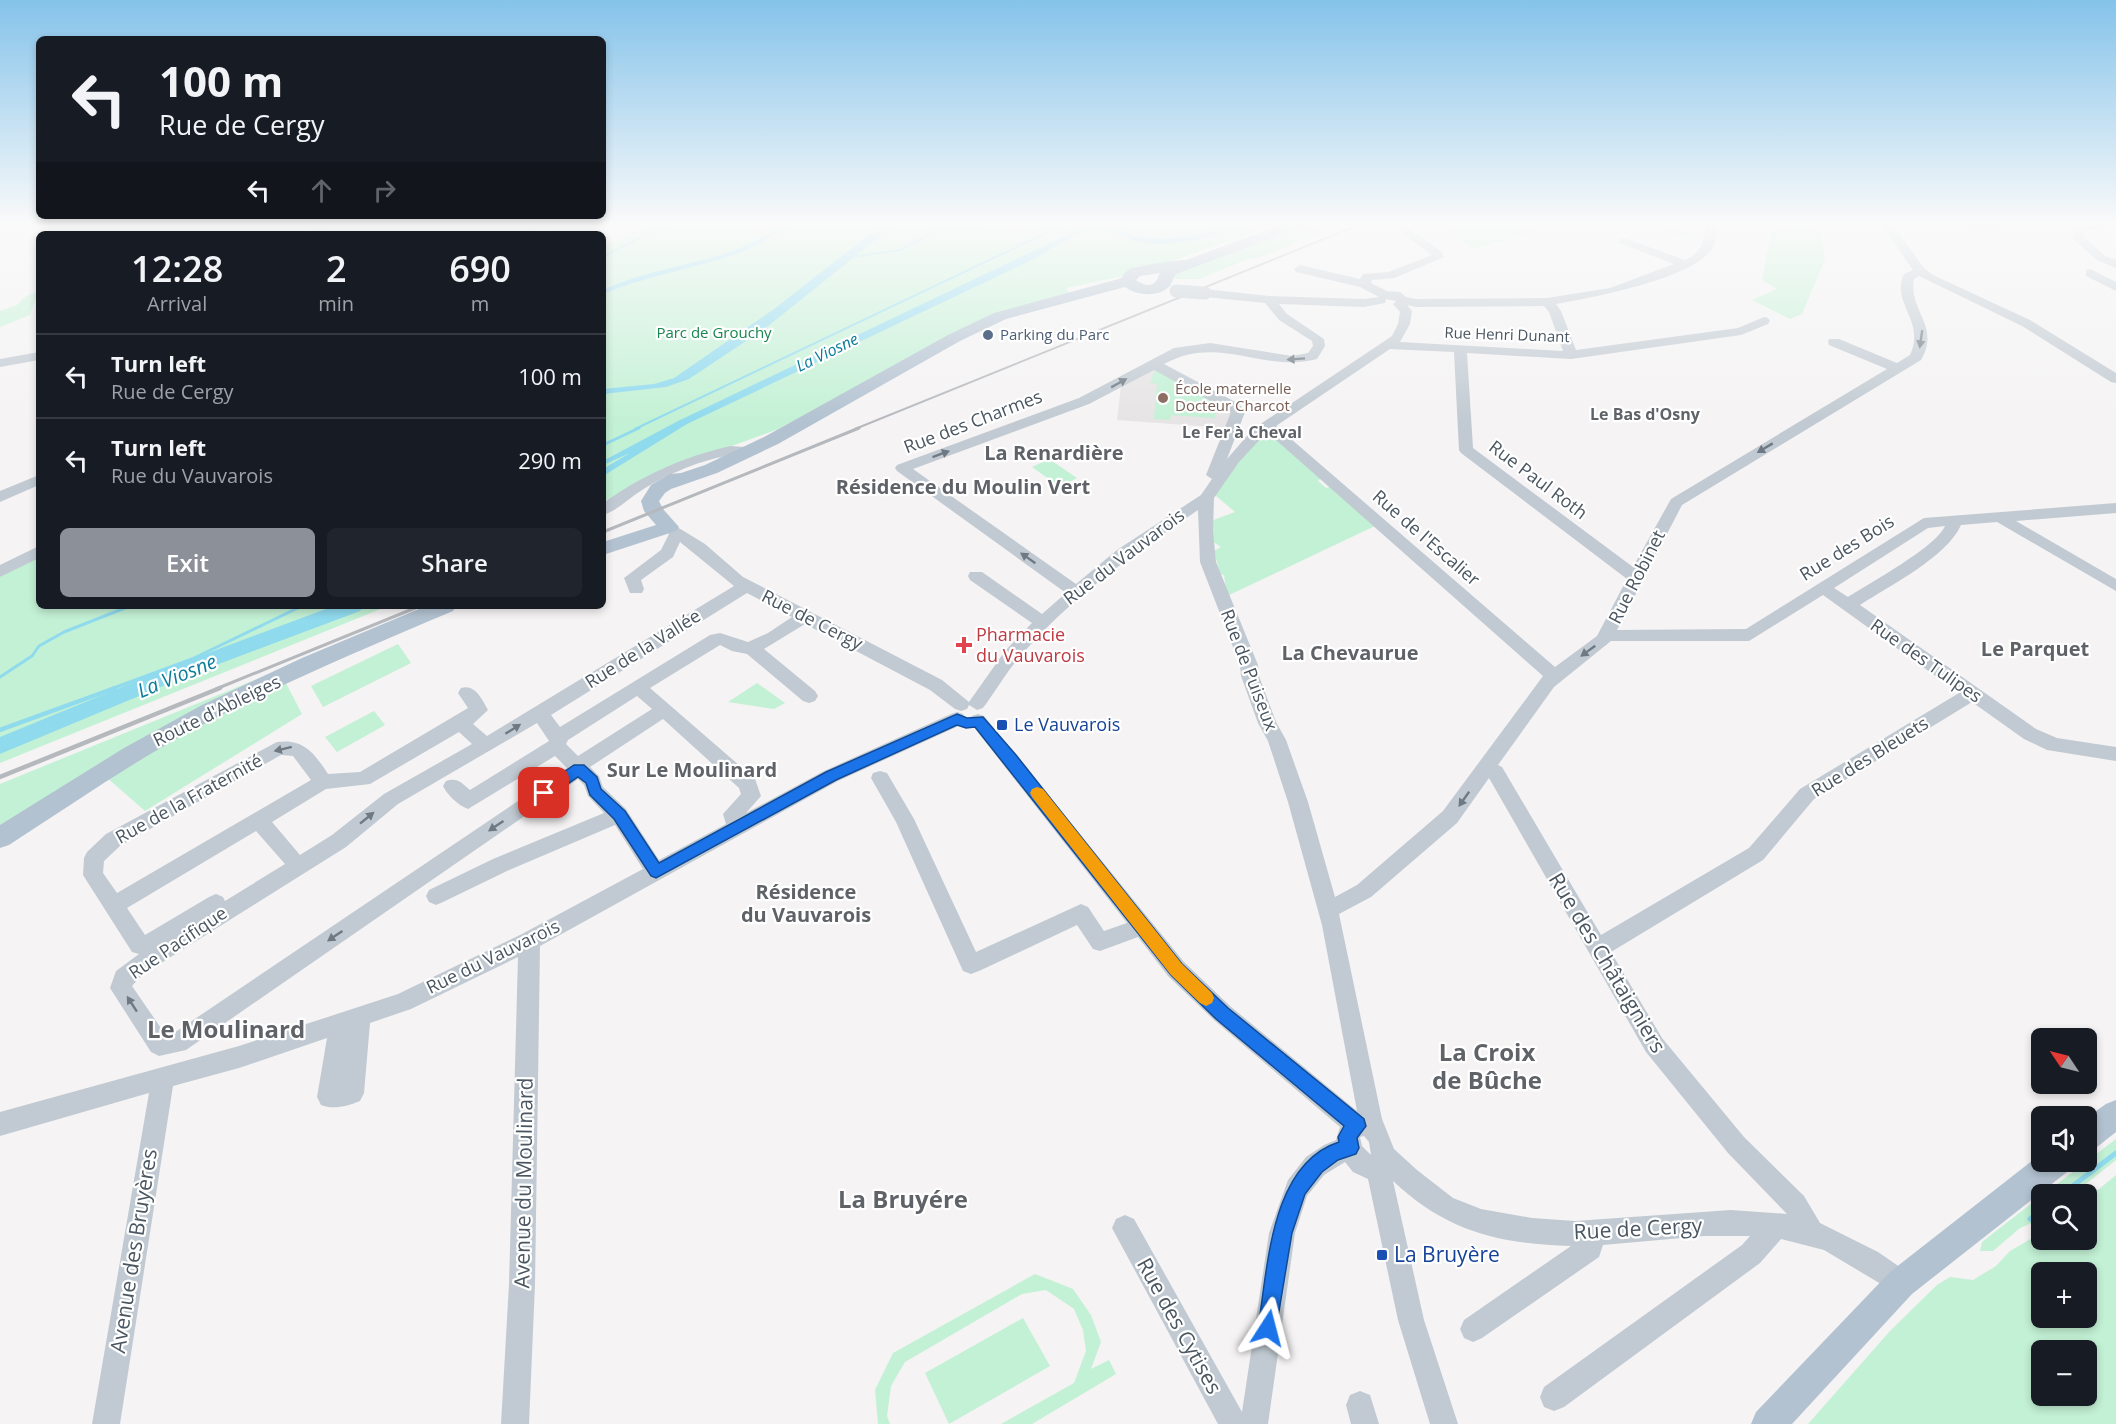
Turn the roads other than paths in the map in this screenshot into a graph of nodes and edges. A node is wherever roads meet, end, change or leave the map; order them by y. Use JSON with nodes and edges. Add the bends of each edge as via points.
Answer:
{"nodes":[{"id":1,"x":1101,"y":288,"type":"edge"},
{"id":2,"x":1185,"y":288,"type":"edge"},
{"id":3,"x":1370,"y":288,"type":"edge"},
{"id":4,"x":1619,"y":288,"type":"edge"},
{"id":5,"x":1906,"y":288,"type":"edge"},
{"id":6,"x":1950,"y":288,"type":"edge"},
{"id":7,"x":1383,"y":298,"type":"junction"},
{"id":8,"x":1269,"y":300,"type":"junction"},
{"id":9,"x":1400,"y":302,"type":"junction"},
{"id":10,"x":1547,"y":302,"type":"junction"},
{"id":11,"x":1764,"y":321,"type":"dead end"},
{"id":12,"x":1834,"y":342,"type":"dead end"},
{"id":13,"x":1389,"y":345,"type":"junction"},
{"id":14,"x":1460,"y":350,"type":"junction"},
{"id":15,"x":1571,"y":355,"type":"junction"},
{"id":16,"x":36,"y":357,"type":"edge"},
{"id":17,"x":0,"y":363,"type":"edge"},
{"id":18,"x":1153,"y":364,"type":"junction"},
{"id":19,"x":1897,"y":368,"type":"junction"},
{"id":20,"x":2116,"y":379,"type":"edge"},
{"id":21,"x":1272,"y":429,"type":"dead end"},
{"id":22,"x":726,"y":457,"type":"junction"},
{"id":23,"x":36,"y":481,"type":"edge"},
{"id":24,"x":0,"y":497,"type":"edge"},
{"id":25,"x":1206,"y":498,"type":"junction"},
{"id":26,"x":606,"y":508,"type":"edge"},
{"id":27,"x":2116,"y":508,"type":"edge"},
{"id":28,"x":1999,"y":517,"type":"junction"},
{"id":29,"x":1955,"y":520,"type":"junction"},
{"id":30,"x":673,"y":530,"type":"junction"},
{"id":31,"x":606,"y":548,"type":"edge"},
{"id":32,"x":36,"y":553,"type":"edge"},
{"id":33,"x":0,"y":572,"type":"edge"},
{"id":34,"x":976,"y":576,"type":"dead end"},
{"id":35,"x":1637,"y":578,"type":"junction"},
{"id":36,"x":746,"y":586,"type":"junction"},
{"id":37,"x":2116,"y":586,"type":"edge"},
{"id":38,"x":1822,"y":587,"type":"junction"},
{"id":39,"x":636,"y":589,"type":"dead end"},
{"id":40,"x":1076,"y":592,"type":"junction"},
{"id":41,"x":1847,"y":606,"type":"junction"},
{"id":42,"x":439,"y":609,"type":"edge"},
{"id":43,"x":804,"y":616,"type":"junction"},
{"id":44,"x":1042,"y":622,"type":"junction"},
{"id":45,"x":1606,"y":635,"type":"junction"},
{"id":46,"x":752,"y":649,"type":"junction"},
{"id":47,"x":1554,"y":676,"type":"junction"},
{"id":48,"x":638,"y":687,"type":"junction"},
{"id":49,"x":467,"y":693,"type":"dead end"},
{"id":50,"x":1972,"y":693,"type":"junction"},
{"id":51,"x":808,"y":696,"type":"dead end"},
{"id":52,"x":664,"y":710,"type":"junction"},
{"id":53,"x":540,"y":712,"type":"junction"},
{"id":54,"x":968,"y":712,"type":"junction"},
{"id":55,"x":461,"y":723,"type":"junction"},
{"id":56,"x":557,"y":741,"type":"junction"},
{"id":57,"x":486,"y":746,"type":"junction"},
{"id":58,"x":2116,"y":754,"type":"edge"},
{"id":59,"x":1486,"y":767,"type":"junction"},
{"id":60,"x":578,"y":768,"type":"junction"},
{"id":61,"x":880,"y":778,"type":"dead end"},
{"id":62,"x":323,"y":782,"type":"junction"},
{"id":63,"x":453,"y":786,"type":"dead end"},
{"id":64,"x":619,"y":815,"type":"junction"},
{"id":65,"x":259,"y":820,"type":"junction"},
{"id":66,"x":737,"y":826,"type":"junction"},
{"id":67,"x":333,"y":832,"type":"dead end"},
{"id":68,"x":0,"y":838,"type":"edge"},
{"id":69,"x":291,"y":858,"type":"junction"},
{"id":70,"x":656,"y":872,"type":"junction"},
{"id":71,"x":436,"y":896,"type":"dead end"},
{"id":72,"x":114,"y":905,"type":"junction"},
{"id":73,"x":1327,"y":907,"type":"junction"},
{"id":74,"x":1142,"y":926,"type":"junction"},
{"id":75,"x":529,"y":941,"type":"junction"},
{"id":76,"x":1597,"y":949,"type":"junction"},
{"id":77,"x":163,"y":1077,"type":"junction"},
{"id":78,"x":2116,"y":1114,"type":"edge"},
{"id":79,"x":0,"y":1125,"type":"edge"},
{"id":80,"x":2097,"y":1129,"type":"edge"},
{"id":81,"x":1359,"y":1132,"type":"junction"},
{"id":82,"x":1380,"y":1163,"type":"junction"},
{"id":83,"x":2042,"y":1172,"type":"edge"},
{"id":84,"x":1775,"y":1226,"type":"junction"},
{"id":85,"x":1125,"y":1228,"type":"dead end"},
{"id":86,"x":1811,"y":1232,"type":"junction"},
{"id":87,"x":1594,"y":1233,"type":"junction"},
{"id":88,"x":1901,"y":1283,"type":"junction"},
{"id":89,"x":1473,"y":1329,"type":"dead end"},
{"id":90,"x":1554,"y":1397,"type":"dead end"},
{"id":91,"x":106,"y":1424,"type":"edge"},
{"id":92,"x":515,"y":1424,"type":"edge"},
{"id":93,"x":1233,"y":1424,"type":"edge"},
{"id":94,"x":1254,"y":1424,"type":"edge"},
{"id":95,"x":1444,"y":1424,"type":"edge"},
{"id":96,"x":1768,"y":1424,"type":"edge"}],
"edges":[{"from":1,"to":22,"type":"main road","via":[[1000,316],[802,422]]},
{"from":2,"to":8,"type":"street","bridge":true},
{"from":3,"to":7,"type":"street"},
{"from":4,"to":10,"type":"street"},
{"from":5,"to":19,"type":"street","name":"Rue Robinet","one_way":true,"via":[[1922,325],[1920,350],[1916,357]]},
{"from":6,"to":20,"type":"street","via":[[2026,323]]},
{"from":7,"to":8,"type":"street","via":[[1364,303]]},
{"from":7,"to":9,"type":"street","via":[[1390,305]]},
{"from":8,"to":18,"type":"street","one_way":true,"via":[[1283,317],[1315,336],[1319,346],[1315,354],[1292,360],[1202,347],[1179,351]]},
{"from":9,"to":10,"type":"street"},
{"from":9,"to":13,"type":"street","via":[[1406,309],[1404,324]]},
{"from":10,"to":15,"type":"street","via":[[1555,311]]},
{"from":11,"to":15,"type":"street","name":"Rue Henri Dunant","via":[[1742,332]]},
{"from":12,"to":19,"type":"street"},
{"from":13,"to":14,"type":"street","name":"Rue Henri Dunant"},
{"from":13,"to":25,"type":"street","via":[[1258,432]]},
{"from":14,"to":15,"type":"street","name":"Rue Henri Dunant"},
{"from":14,"to":35,"type":"street","name":"Rue Paul Roth","via":[[1466,450]]},
{"from":16,"to":17,"type":"street"},
{"from":18,"to":25,"type":"street","name":"Rue de Puiseux","via":[[1238,412]]},
{"from":40,"to":18,"type":"street","name":"Rue des Charmes","one_way":true,"via":[[902,468],[1084,401]]},
{"from":19,"to":35,"type":"street","name":"Rue Robinet","one_way":true,"via":[[1676,502]]},
{"from":21,"to":47,"type":"street","name":"Rue de l'Escalier"},
{"from":22,"to":26,"type":"street","via":[[648,481]]},
{"from":22,"to":30,"type":"main road","via":[[665,484],[654,493],[650,501],[654,511]]},
{"from":23,"to":24,"type":"street"},
{"from":25,"to":40,"type":"street","name":"Rue du Vauvarois","via":[[1123,554]]},
{"from":25,"to":73,"type":"street","name":"Rue de Puiseux","via":[[1208,562],[1249,665],[1267,723],[1281,750]]},
{"from":27,"to":28,"type":"street","name":"Rue des Bois"},
{"from":28,"to":29,"type":"street","name":"Rue des Bois"},
{"from":28,"to":37,"type":"street"},
{"from":29,"to":38,"type":"street","name":"Rue des Bois","via":[[1924,523]]},
{"from":29,"to":41,"type":"street","via":[[1949,536]]},
{"from":30,"to":31,"type":"main road"},
{"from":30,"to":36,"type":"street","name":"Rue de Cergy"},
{"from":30,"to":39,"type":"street","via":[[667,553],[632,578]]},
{"from":32,"to":33,"type":"street"},
{"from":34,"to":44,"type":"street"},
{"from":35,"to":45,"type":"street","name":"Rue Robinet"},
{"from":36,"to":43,"type":"street","name":"Rue de Cergy"},
{"from":36,"to":53,"type":"street","name":"Rue de la Vallée"},
{"from":38,"to":41,"type":"street","name":"Rue des Tulipes"},
{"from":38,"to":45,"type":"street","name":"Rue des Bois","via":[[1749,635]]},
{"from":40,"to":44,"type":"street","name":"Rue du Vauvarois"},
{"from":41,"to":50,"type":"street","name":"Rue des Tulipes"},
{"from":42,"to":68,"type":"main road","name":"Route d'Ableiges","via":[[188,723]]},
{"from":43,"to":46,"type":"street"},
{"from":43,"to":54,"type":"street","name":"Rue de Cergy","via":[[936,685]]},
{"from":44,"to":54,"type":"street","name":"Rue du Vauvarois"},
{"from":45,"to":47,"type":"street","name":"Rue Robinet","one_way":true},
{"from":46,"to":48,"type":"street","via":[[716,639]]},
{"from":46,"to":51,"type":"street"},
{"from":47,"to":59,"type":"street","name":"Rue Robinet"},
{"from":48,"to":52,"type":"street"},
{"from":48,"to":56,"type":"street"},
{"from":49,"to":55,"type":"street","via":[[479,710]]},
{"from":50,"to":58,"type":"street","name":"Rue des Tulipes","via":[[2030,734],[2054,745]]},
{"from":50,"to":76,"type":"street","name":"Rue des Bleuets","via":[[1808,794],[1756,854]]},
{"from":52,"to":60,"type":"street"},
{"from":52,"to":66,"type":"street","via":[[748,784],[751,796],[733,814]]},
{"from":53,"to":56,"type":"street"},
{"from":57,"to":53,"type":"street","name":"Rue Pacifique","one_way":true},
{"from":54,"to":66,"type":"street","name":"Rue du Vauvarois","via":[[831,776]]},
{"from":54,"to":74,"type":"street","name":"Rue de Cergy"},
{"from":55,"to":57,"type":"street"},
{"from":55,"to":62,"type":"street","via":[[363,779]]},
{"from":56,"to":60,"type":"street"},
{"from":56,"to":63,"type":"street","via":[[468,801]]},
{"from":60,"to":57,"type":"street","name":"Rue Pacifique","one_way":true,"via":[[178,1043],[159,1045],[121,988],[134,968],[339,841],[391,799]]},
{"from":59,"to":73,"type":"street","name":"Rue Robinet","one_way":true,"via":[[1450,817],[1365,891],[1338,906]]},
{"from":59,"to":76,"type":"street","name":"Rue des Châtaigniers","via":[[1495,772]]},
{"from":60,"to":64,"type":"street"},
{"from":61,"to":74,"type":"street","via":[[904,819],[971,964],[1081,913],[1100,942]]},
{"from":62,"to":65,"type":"street"},
{"from":62,"to":72,"type":"street","name":"Rue de la Fraternité","one_way":true,"via":[[298,748],[278,749],[113,840],[94,858],[93,875]]},
{"from":64,"to":70,"type":"street"},
{"from":64,"to":71,"type":"street"},
{"from":65,"to":69,"type":"street"},
{"from":65,"to":72,"type":"street"},
{"from":66,"to":70,"type":"street","name":"Rue du Vauvarois"},
{"from":67,"to":69,"type":"street","name":"Rue de la Fraternité"},
{"from":69,"to":72,"type":"street","name":"Rue de la Fraternité","via":[[147,945],[140,945]]},
{"from":70,"to":75,"type":"street","name":"Rue du Vauvarois"},
{"from":73,"to":81,"type":"street","name":"Rue de Puiseux","via":[[1370,1109]]},
{"from":74,"to":81,"type":"street","name":"Rue de Cergy","via":[[1176,969],[1222,1013]]},
{"from":75,"to":77,"type":"street","name":"Rue du Vauvarois","via":[[403,1002],[239,1057]]},
{"from":75,"to":92,"type":"street","name":"Avenue du Moulinard"},
{"from":76,"to":86,"type":"street","name":"Rue des Châtaigniers","via":[[1654,1045],[1736,1145],[1795,1205]]},
{"from":77,"to":79,"type":"street","name":"Rue du Vauvarois"},
{"from":77,"to":91,"type":"street","name":"Avenue des Bruyères"},
{"from":78,"to":80,"type":"main road"},
{"from":81,"to":82,"type":"street","name":"Rue de Cergy","via":[[1357,1160],[1370,1169]]},
{"from":81,"to":94,"type":"street","via":[[1315,1166],[1297,1189],[1282,1233]]},
{"from":82,"to":87,"type":"street","name":"Rue de Cergy","via":[[1454,1212],[1480,1222],[1542,1233]]},
{"from":82,"to":95,"type":"street","via":[[1411,1320]]},
{"from":83,"to":88,"type":"main road"},
{"from":84,"to":86,"type":"street","name":"Rue de Cergy"},
{"from":84,"to":87,"type":"street","name":"Rue de Cergy","via":[[1725,1223]]},
{"from":84,"to":90,"type":"street","via":[[1751,1254]]},
{"from":85,"to":93,"type":"street","name":"Rue des Cytises"},
{"from":86,"to":88,"type":"street","name":"Rue de Cergy"},
{"from":87,"to":89,"type":"street","via":[[1590,1248]]},
{"from":88,"to":96,"type":"main road"}]}
